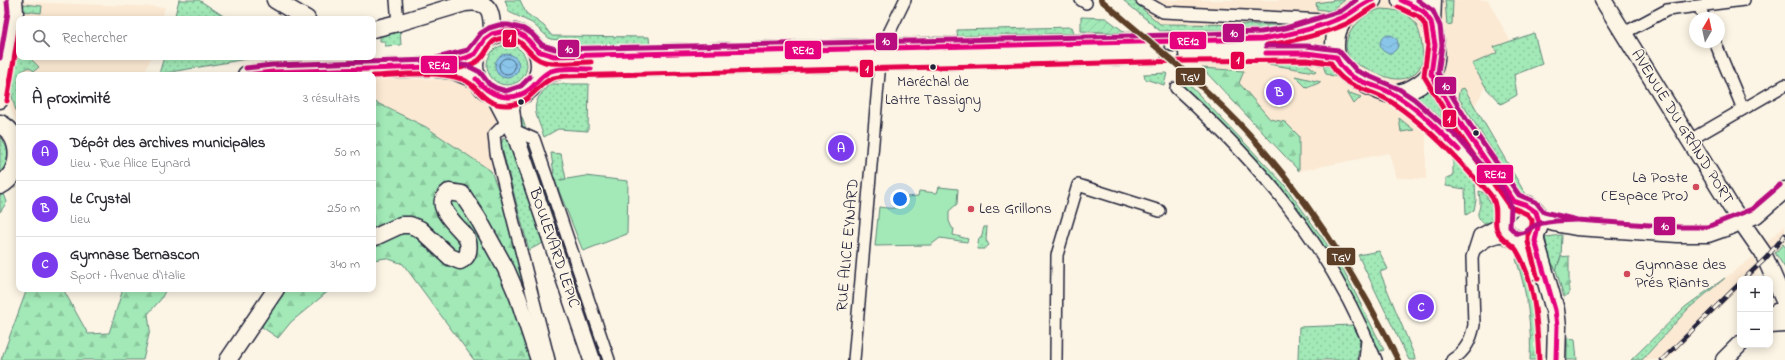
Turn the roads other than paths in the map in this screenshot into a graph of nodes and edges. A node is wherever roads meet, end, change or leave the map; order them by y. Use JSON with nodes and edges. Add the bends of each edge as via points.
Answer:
{"nodes":[{"id":1,"x":4,"y":0,"type":"edge"},
{"id":2,"x":14,"y":0,"type":"edge"},
{"id":3,"x":275,"y":0,"type":"edge"},
{"id":4,"x":396,"y":0,"type":"edge"},
{"id":5,"x":905,"y":0,"type":"edge"},
{"id":6,"x":1142,"y":0,"type":"edge"},
{"id":7,"x":1372,"y":0,"type":"edge"},
{"id":8,"x":1401,"y":0,"type":"edge"},
{"id":9,"x":1603,"y":0,"type":"edge"},
{"id":10,"x":1744,"y":0,"type":"edge"},
{"id":11,"x":1699,"y":6,"type":"junction"},
{"id":12,"x":1430,"y":10,"type":"edge"},
{"id":13,"x":1702,"y":12,"type":"edge"},
{"id":14,"x":302,"y":16,"type":"edge"},
{"id":15,"x":493,"y":17,"type":"edge"},
{"id":16,"x":1339,"y":19,"type":"junction"},
{"id":17,"x":398,"y":23,"type":"junction"},
{"id":18,"x":376,"y":28,"type":"edge"},
{"id":19,"x":1624,"y":33,"type":"junction"},
{"id":20,"x":1173,"y":42,"type":"tunnel mouth"},
{"id":21,"x":1718,"y":48,"type":"edge"},
{"id":22,"x":1147,"y":49,"type":"tunnel mouth"},
{"id":23,"x":538,"y":51,"type":"junction"},
{"id":24,"x":475,"y":54,"type":"junction"},
{"id":25,"x":1188,"y":54,"type":"tunnel mouth"},
{"id":26,"x":883,"y":55,"type":"junction"},
{"id":27,"x":0,"y":57,"type":"edge"},
{"id":28,"x":1336,"y":57,"type":"junction"},
{"id":29,"x":430,"y":67,"type":"junction"},
{"id":30,"x":272,"y":72,"type":"edge"},
{"id":31,"x":1431,"y":74,"type":"junction"},
{"id":32,"x":476,"y":79,"type":"junction"},
{"id":33,"x":535,"y":82,"type":"junction"},
{"id":34,"x":1785,"y":85,"type":"edge"},
{"id":35,"x":1176,"y":88,"type":"dead end"},
{"id":36,"x":1393,"y":94,"type":"junction"},
{"id":37,"x":514,"y":97,"type":"junction"},
{"id":38,"x":0,"y":100,"type":"edge"},
{"id":39,"x":1743,"y":109,"type":"junction"},
{"id":40,"x":507,"y":119,"type":"junction"},
{"id":41,"x":1,"y":121,"type":"edge"},
{"id":42,"x":16,"y":140,"type":"edge"},
{"id":43,"x":1690,"y":140,"type":"junction"},
{"id":44,"x":16,"y":168,"type":"edge"},
{"id":45,"x":0,"y":185,"type":"edge"},
{"id":46,"x":1785,"y":190,"type":"edge"},
{"id":47,"x":1520,"y":204,"type":"junction"},
{"id":48,"x":1160,"y":211,"type":"dead end"},
{"id":49,"x":1741,"y":222,"type":"junction"},
{"id":50,"x":1508,"y":228,"type":"junction"},
{"id":51,"x":1537,"y":228,"type":"junction"},
{"id":52,"x":376,"y":237,"type":"edge"},
{"id":53,"x":1779,"y":278,"type":"edge"},
{"id":54,"x":274,"y":292,"type":"edge"},
{"id":55,"x":1785,"y":303,"type":"edge"},
{"id":56,"x":1785,"y":307,"type":"edge"},
{"id":57,"x":1773,"y":314,"type":"edge"},
{"id":58,"x":1785,"y":318,"type":"edge"},
{"id":59,"x":1773,"y":321,"type":"edge"},
{"id":60,"x":1785,"y":324,"type":"edge"},
{"id":61,"x":1773,"y":325,"type":"edge"},
{"id":62,"x":1367,"y":338,"type":"junction"},
{"id":63,"x":1737,"y":347,"type":"edge"},
{"id":64,"x":228,"y":360,"type":"edge"},
{"id":65,"x":539,"y":360,"type":"edge"},
{"id":66,"x":549,"y":360,"type":"edge"},
{"id":67,"x":592,"y":360,"type":"edge"},
{"id":68,"x":610,"y":360,"type":"edge"},
{"id":69,"x":854,"y":360,"type":"edge"},
{"id":70,"x":1056,"y":360,"type":"edge"},
{"id":71,"x":1365,"y":360,"type":"edge"},
{"id":72,"x":1376,"y":360,"type":"edge"},
{"id":73,"x":1452,"y":360,"type":"edge"},
{"id":74,"x":1546,"y":360,"type":"edge"},
{"id":75,"x":1556,"y":360,"type":"edge"},
{"id":76,"x":1724,"y":360,"type":"edge"}],
"edges":[{"from":1,"to":27,"type":"main road","via":[[7,15]]},
{"from":2,"to":38,"type":"main road","via":[[15,12]]},
{"from":3,"to":14,"type":"main road"},
{"from":4,"to":17,"type":"street"},
{"from":5,"to":26,"type":"street","name":"RUE ALICE EYNARD","via":[[888,35]]},
{"from":6,"to":16,"type":"street","via":[[1162,12]]},
{"from":7,"to":16,"type":"main road"},
{"from":8,"to":12,"type":"main road"},
{"from":9,"to":19,"type":"main road","name":"AVENUE DU GRAND PORT"},
{"from":10,"to":11,"type":"street"},
{"from":11,"to":13,"type":"street"},
{"from":11,"to":19,"type":"street","via":[[1667,10]]},
{"from":12,"to":31,"type":"main road","via":[[1435,42],[1435,62]]},
{"from":15,"to":17,"type":"main road","via":[[476,2]]},
{"from":15,"to":23,"type":"main road","via":[[524,36]]},
{"from":15,"to":24,"type":"main road"},
{"from":16,"to":20,"type":"main road","via":[[1288,35],[1262,39]]},
{"from":16,"to":28,"type":"main road","via":[[1334,43]]},
{"from":17,"to":18,"type":"main road"},
{"from":19,"to":43,"type":"main road","name":"AVENUE DU GRAND PORT"},
{"from":21,"to":39,"type":"street"},
{"from":22,"to":26,"type":"main road"},
{"from":23,"to":26,"type":"main road","via":[[554,56]]},
{"from":23,"to":33,"type":"main road","via":[[540,67]]},
{"from":24,"to":29,"type":"main road"},
{"from":24,"to":32,"type":"main road"},
{"from":25,"to":28,"type":"main road","via":[[1307,53]]},
{"from":26,"to":33,"type":"main road","via":[[563,69],[545,74]]},
{"from":26,"to":69,"type":"street","name":"RUE ALICE EYNARD"},
{"from":28,"to":36,"type":"main road","via":[[1341,68],[1353,78]]},
{"from":29,"to":30,"type":"main road"},
{"from":29,"to":32,"type":"main road","via":[[454,70]]},
{"from":31,"to":36,"type":"main road","via":[[1424,83],[1408,91]]},
{"from":31,"to":47,"type":"main road","via":[[1455,116],[1505,190]]},
{"from":32,"to":40,"type":"main road"},
{"from":33,"to":37,"type":"main road","via":[[526,92]]},
{"from":34,"to":39,"type":"street"},
{"from":35,"to":62,"type":"street","via":[[1276,191],[1330,266]]},
{"from":36,"to":50,"type":"main road","via":[[1420,112],[1475,166],[1498,194]]},
{"from":37,"to":40,"type":"main road","name":"BOULEVARD LEPIC","via":[[511,114]]},
{"from":37,"to":40,"type":"main road","via":[[506,98]]},
{"from":39,"to":43,"type":"street"},
{"from":40,"to":66,"type":"street","via":[[494,135],[496,153]]},
{"from":40,"to":67,"type":"main road","name":"BOULEVARD LEPIC"},
{"from":40,"to":68,"type":"street","name":"BOULEVARD LEPIC","via":[[534,139]]},
{"from":41,"to":42,"type":"main road"},
{"from":43,"to":49,"type":"main road","name":"AVENUE DU GRAND PORT"},
{"from":44,"to":45,"type":"main road"},
{"from":46,"to":49,"type":"main road","via":[[1756,215]]},
{"from":47,"to":50,"type":"main road","via":[[1514,205]]},
{"from":47,"to":51,"type":"main road","via":[[1532,208]]},
{"from":48,"to":70,"type":"street","via":[[1078,185],[1057,255]]},
{"from":49,"to":51,"type":"main road","via":[[1708,234],[1576,227],[1554,223]]},
{"from":49,"to":53,"type":"main road","name":"AVENUE DU GRAND PORT"},
{"from":50,"to":51,"type":"main road","via":[[1524,241]]},
{"from":50,"to":73,"type":"street","via":[[1479,235],[1471,262],[1474,325],[1472,335],[1465,350]]},
{"from":50,"to":74,"type":"main road","via":[[1522,244],[1538,289],[1545,326]]},
{"from":51,"to":75,"type":"main road","via":[[1535,241],[1555,310]]},
{"from":52,"to":65,"type":"main road","via":[[401,225],[410,225],[420,229],[450,257],[460,260],[465,258],[468,255],[469,243],[447,215],[444,203],[449,192],[462,194],[480,220],[506,269]]},
{"from":53,"to":55,"type":"main road","name":"AVENUE DU GRAND PORT"},
{"from":54,"to":64,"type":"main road"},
{"from":56,"to":57,"type":"main road"},
{"from":58,"to":59,"type":"main road"},
{"from":60,"to":61,"type":"main road"},
{"from":62,"to":71,"type":"street"},
{"from":62,"to":72,"type":"street"},
{"from":63,"to":76,"type":"main road"}]}
